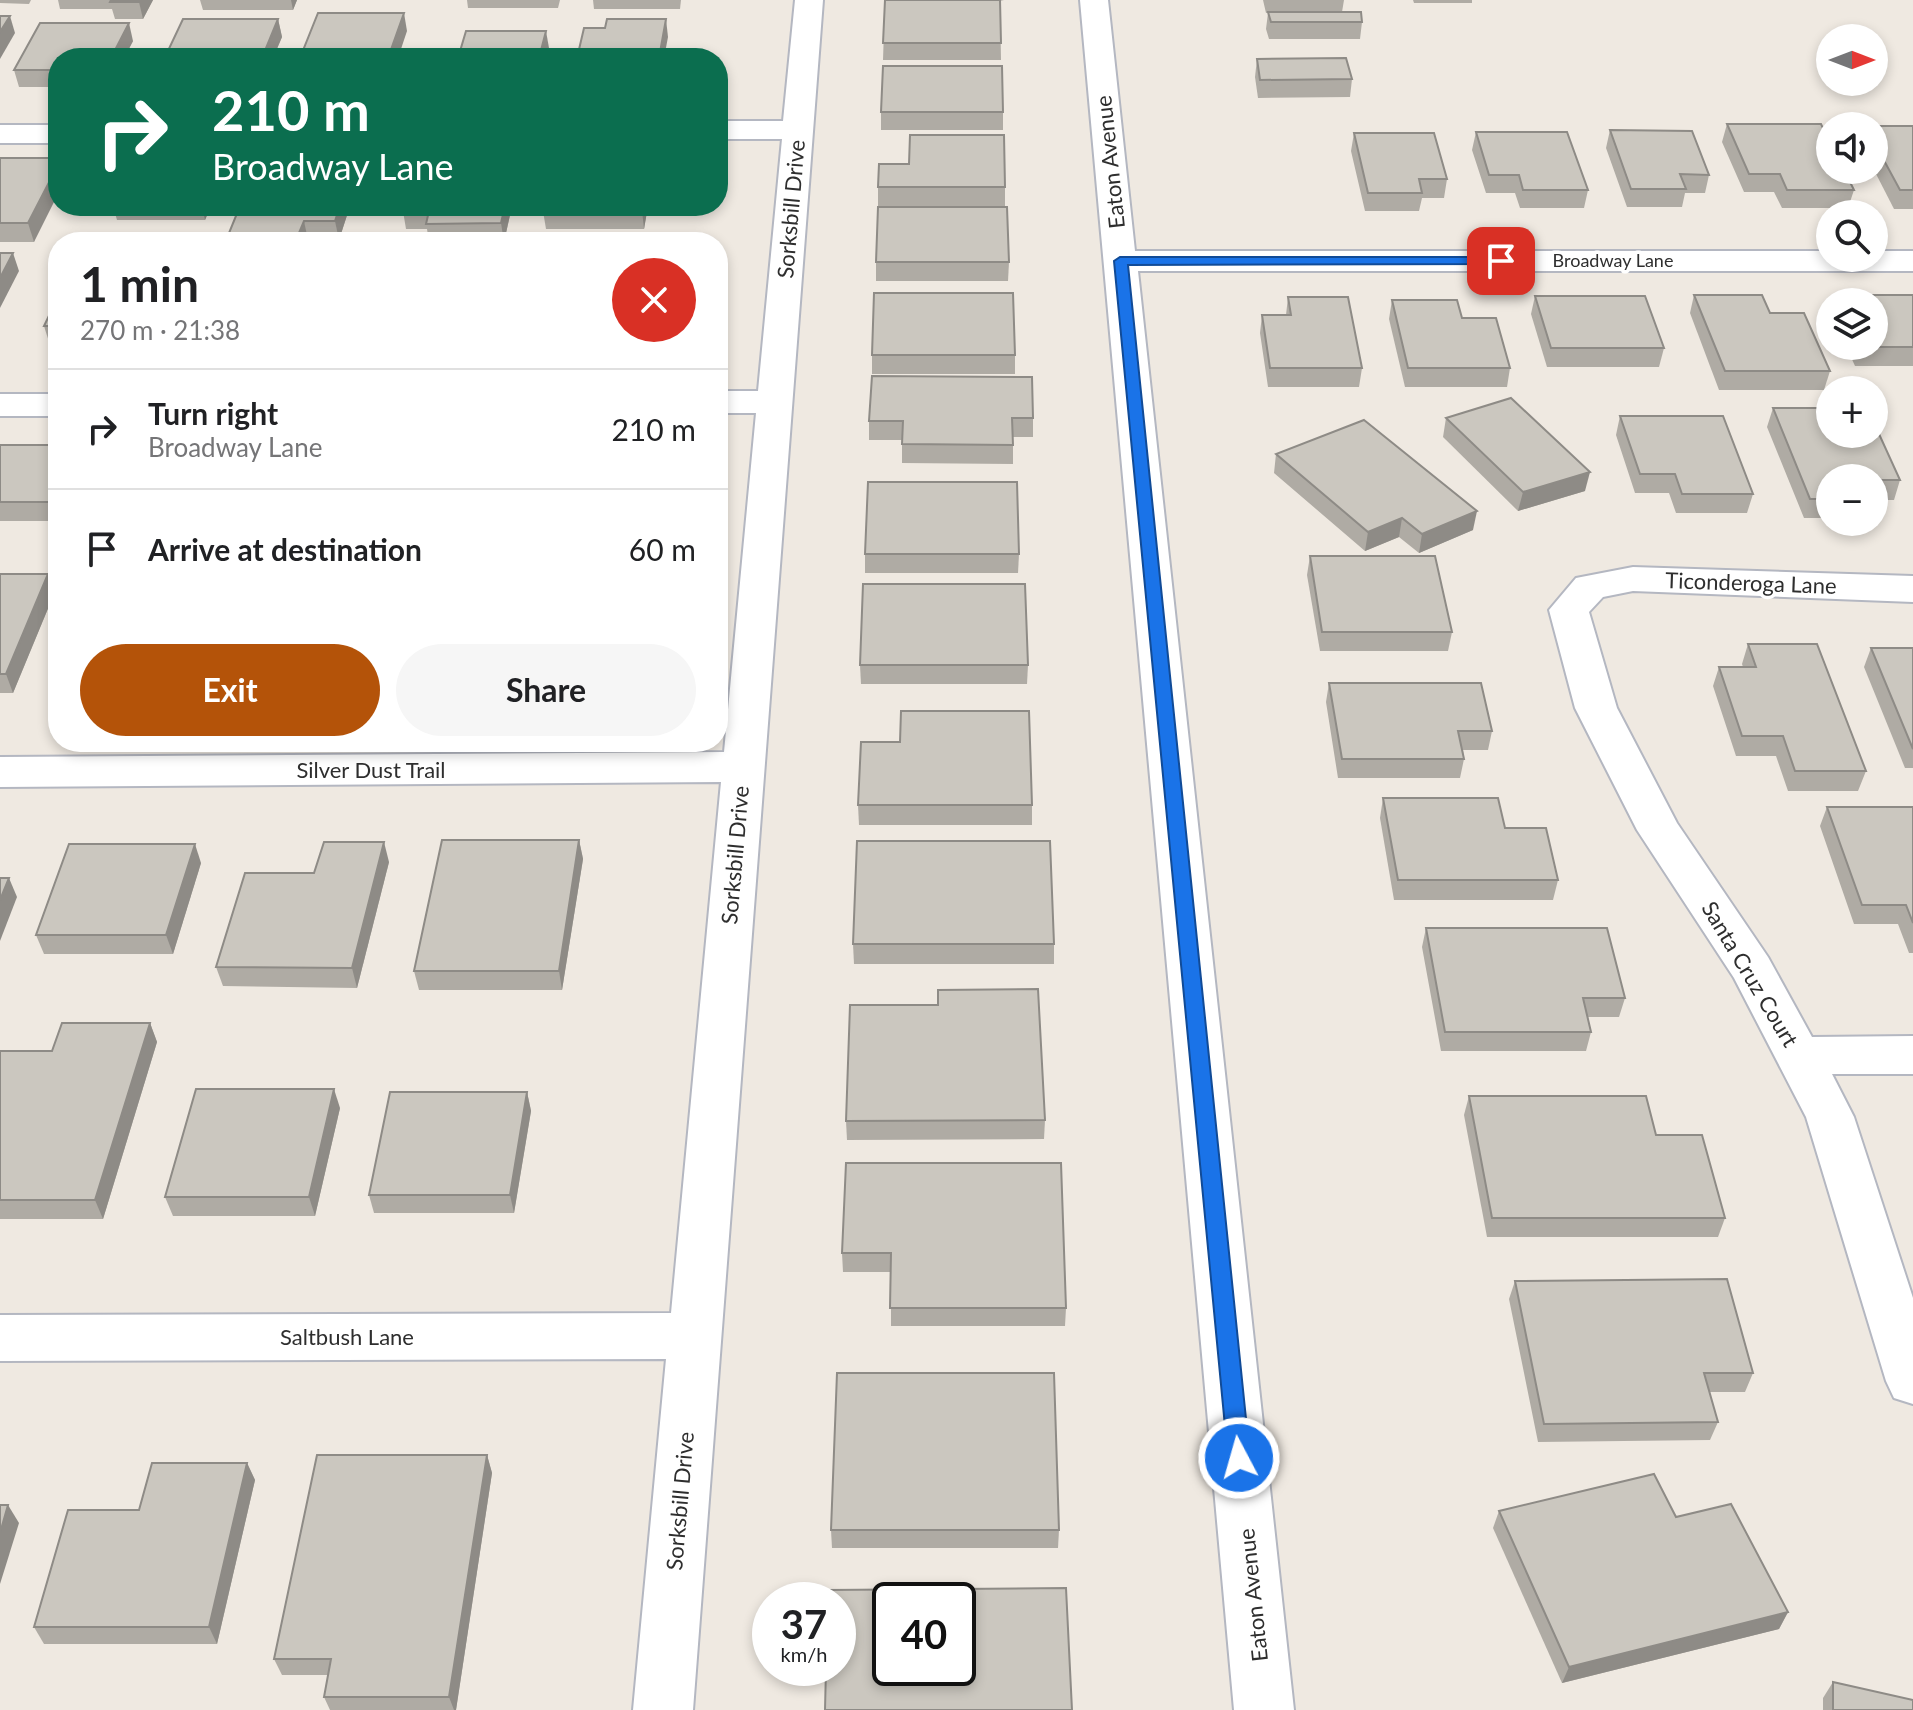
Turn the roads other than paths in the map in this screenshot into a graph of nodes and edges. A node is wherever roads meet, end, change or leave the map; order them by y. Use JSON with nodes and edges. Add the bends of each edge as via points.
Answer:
{"nodes":[{"id":1,"x":809,"y":0,"type":"edge"},
{"id":2,"x":1094,"y":0,"type":"edge"},
{"id":3,"x":728,"y":130,"type":"edge"},
{"id":4,"x":798,"y":130,"type":"junction"},
{"id":5,"x":0,"y":134,"type":"edge"},
{"id":6,"x":48,"y":134,"type":"edge"},
{"id":7,"x":1120,"y":261,"type":"junction"},
{"id":8,"x":1913,"y":261,"type":"edge"},
{"id":9,"x":728,"y":402,"type":"edge"},
{"id":10,"x":775,"y":402,"type":"junction"},
{"id":11,"x":0,"y":405,"type":"edge"},
{"id":12,"x":48,"y":405,"type":"edge"},
{"id":13,"x":1590,"y":587,"type":"joint"},
{"id":14,"x":1913,"y":589,"type":"edge"},
{"id":15,"x":743,"y":767,"type":"junction"},
{"id":16,"x":0,"y":772,"type":"edge"},
{"id":17,"x":1913,"y":1055,"type":"edge"},
{"id":18,"x":1798,"y":1056,"type":"junction"},
{"id":19,"x":694,"y":1336,"type":"junction"},
{"id":20,"x":0,"y":1338,"type":"edge"},
{"id":21,"x":1913,"y":1381,"type":"edge"},
{"id":22,"x":663,"y":1710,"type":"edge"},
{"id":23,"x":1264,"y":1710,"type":"edge"}],
"edges":[{"from":1,"to":4,"type":"street","name":"Sorksbill Drive"},
{"from":2,"to":7,"type":"street","name":"Eaton Avenue"},
{"from":3,"to":4,"type":"street"},
{"from":4,"to":10,"type":"street","name":"Sorksbill Drive"},
{"from":5,"to":6,"type":"street"},
{"from":7,"to":8,"type":"street","name":"Broadway Lane"},
{"from":7,"to":23,"type":"street","name":"Eaton Avenue"},
{"from":9,"to":10,"type":"street"},
{"from":10,"to":15,"type":"street","name":"Sorksbill Drive"},
{"from":11,"to":12,"type":"street"},
{"from":13,"to":14,"type":"street","name":"Ticonderoga Lane","via":[[1633,579]]},
{"from":13,"to":18,"type":"street","name":"Santa Cruz Court","via":[[1569,610],[1596,708],[1659,830],[1752,969]]},
{"from":15,"to":16,"type":"street","name":"Silver Dust Trail"},
{"from":15,"to":19,"type":"street","name":"Sorksbill Drive"},
{"from":17,"to":18,"type":"street"},
{"from":18,"to":21,"type":"street","name":"Santa Cruz Court","via":[[1830,1117]]},
{"from":19,"to":20,"type":"street","name":"Saltbush Lane"},
{"from":19,"to":22,"type":"street","name":"Sorksbill Drive"}]}
